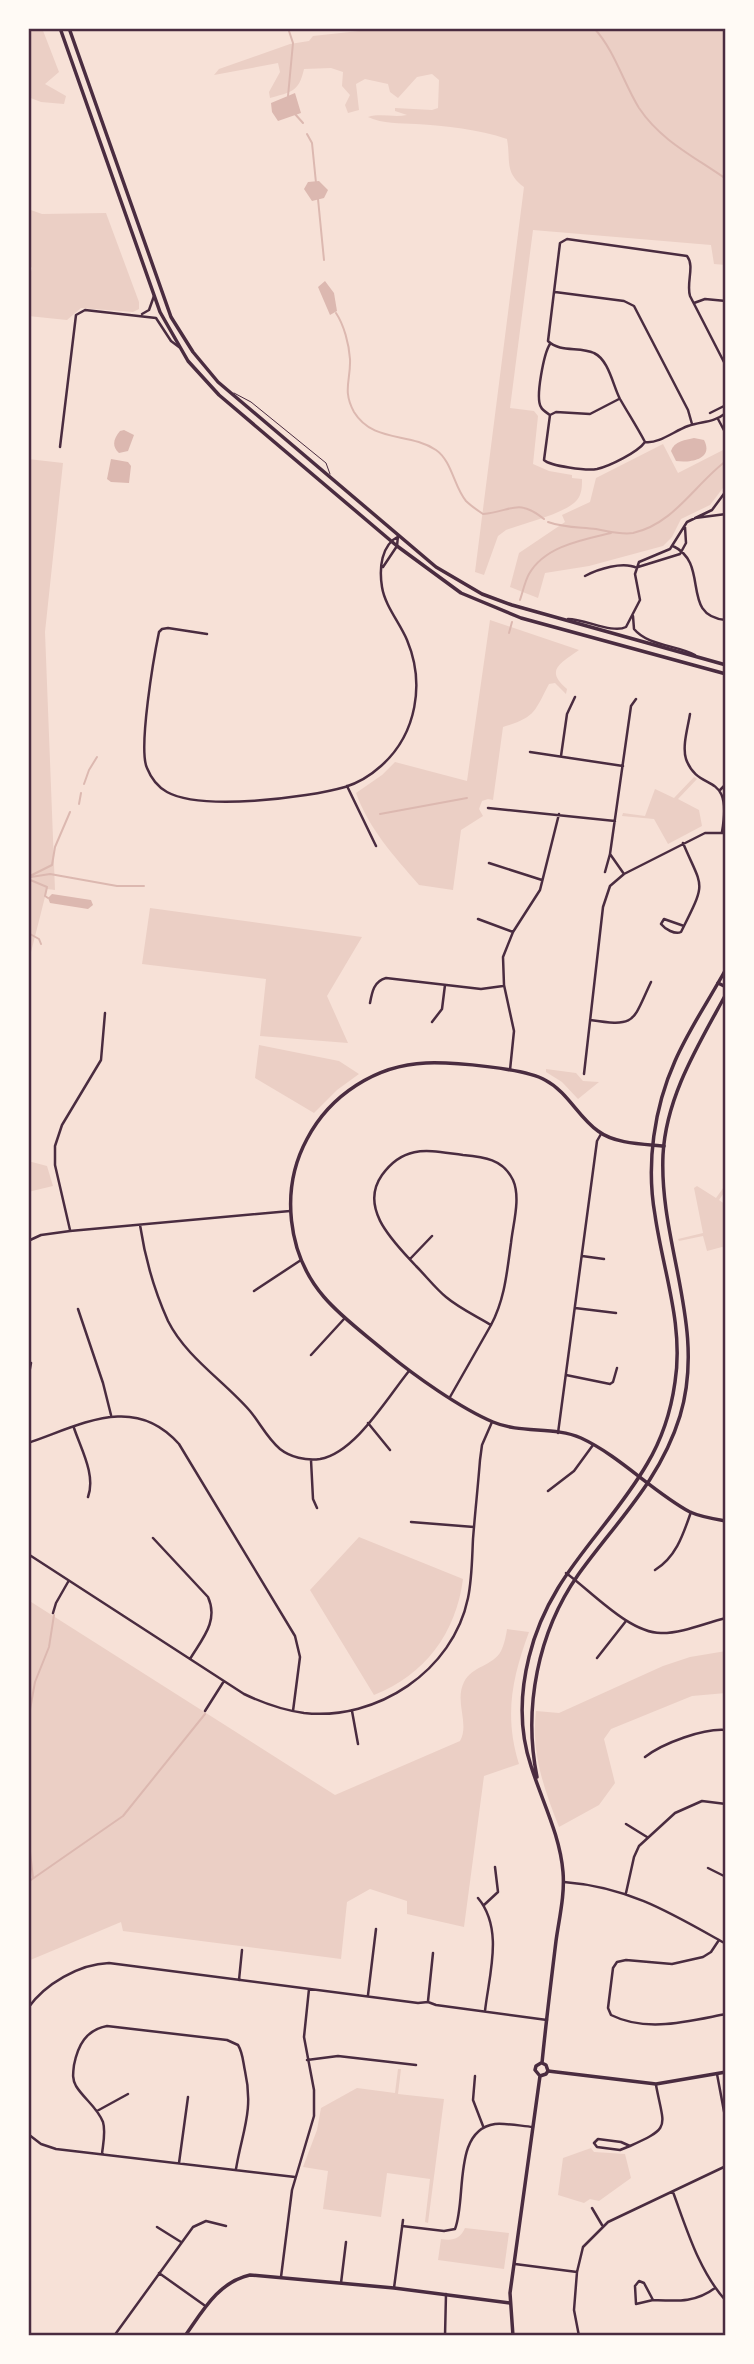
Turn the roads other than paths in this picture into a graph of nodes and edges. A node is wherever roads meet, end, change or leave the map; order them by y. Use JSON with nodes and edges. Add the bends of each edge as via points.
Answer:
{"nodes":[{"id":1,"x":60,"y":28,"type":"edge"},
{"id":2,"x":69,"y":28,"type":"edge"},
{"id":3,"x":555,"y":292,"type":"junction"},
{"id":4,"x":153,"y":296,"type":"junction"},
{"id":5,"x":726,"y":301,"type":"edge"},
{"id":6,"x":694,"y":303,"type":"junction"},
{"id":7,"x":139,"y":316,"type":"junction"},
{"id":8,"x":550,"y":344,"type":"junction"},
{"id":9,"x":179,"y":348,"type":"junction"},
{"id":10,"x":726,"y":366,"type":"edge"},
{"id":11,"x":226,"y":390,"type":"junction"},
{"id":12,"x":620,"y":399,"type":"junction"},
{"id":13,"x":726,"y":405,"type":"edge"},
{"id":14,"x":710,"y":413,"type":"dead end"},
{"id":15,"x":726,"y":413,"type":"edge"},
{"id":16,"x":550,"y":415,"type":"junction"},
{"id":17,"x":718,"y":419,"type":"junction"},
{"id":18,"x":692,"y":424,"type":"junction"},
{"id":19,"x":726,"y":434,"type":"edge"},
{"id":20,"x":645,"y":442,"type":"junction"},
{"id":21,"x":60,"y":447,"type":"dead end"},
{"id":22,"x":330,"y":478,"type":"junction"},
{"id":23,"x":726,"y":491,"type":"edge"},
{"id":24,"x":726,"y":514,"type":"edge"},
{"id":25,"x":694,"y":518,"type":"junction"},
{"id":26,"x":685,"y":524,"type":"junction"},
{"id":27,"x":398,"y":536,"type":"junction"},
{"id":28,"x":390,"y":540,"type":"junction"},
{"id":29,"x":397,"y":546,"type":"junction"},
{"id":30,"x":673,"y":546,"type":"junction"},
{"id":31,"x":683,"y":551,"type":"junction"},
{"id":32,"x":637,"y":568,"type":"junction"},
{"id":33,"x":382,"y":570,"type":"junction"},
{"id":34,"x":585,"y":576,"type":"dead end"},
{"id":35,"x":633,"y":616,"type":"junction"},
{"id":36,"x":562,"y":619,"type":"junction"},
{"id":37,"x":726,"y":620,"type":"edge"},
{"id":38,"x":206,"y":634,"type":"dead end"},
{"id":39,"x":701,"y":658,"type":"junction"},
{"id":40,"x":726,"y":665,"type":"edge"},
{"id":41,"x":726,"y":674,"type":"edge"},
{"id":42,"x":575,"y":697,"type":"dead end"},
{"id":43,"x":636,"y":699,"type":"dead end"},
{"id":44,"x":690,"y":714,"type":"dead end"},
{"id":45,"x":530,"y":752,"type":"dead end"},
{"id":46,"x":561,"y":756,"type":"junction"},
{"id":47,"x":623,"y":766,"type":"junction"},
{"id":48,"x":726,"y":783,"type":"edge"},
{"id":49,"x":347,"y":786,"type":"junction"},
{"id":50,"x":720,"y":790,"type":"junction"},
{"id":51,"x":488,"y":808,"type":"dead end"},
{"id":52,"x":559,"y":814,"type":"junction"},
{"id":53,"x":615,"y":821,"type":"junction"},
{"id":54,"x":724,"y":832,"type":"edge"},
{"id":55,"x":683,"y":843,"type":"junction"},
{"id":56,"x":376,"y":846,"type":"dead end"},
{"id":57,"x":610,"y":854,"type":"junction"},
{"id":58,"x":489,"y":863,"type":"dead end"},
{"id":59,"x":605,"y":872,"type":"dead end"},
{"id":60,"x":624,"y":874,"type":"junction"},
{"id":61,"x":543,"y":881,"type":"junction"},
{"id":62,"x":478,"y":919,"type":"dead end"},
{"id":63,"x":684,"y":926,"type":"junction"},
{"id":64,"x":513,"y":932,"type":"junction"},
{"id":65,"x":726,"y":969,"type":"edge"},
{"id":66,"x":651,"y":982,"type":"dead end"},
{"id":67,"x":718,"y":983,"type":"junction"},
{"id":68,"x":444,"y":985,"type":"junction"},
{"id":69,"x":505,"y":985,"type":"junction"},
{"id":70,"x":726,"y":987,"type":"edge"},
{"id":71,"x":726,"y":994,"type":"edge"},
{"id":72,"x":370,"y":1003,"type":"dead end"},
{"id":73,"x":105,"y":1013,"type":"dead end"},
{"id":74,"x":590,"y":1020,"type":"junction"},
{"id":75,"x":432,"y":1022,"type":"dead end"},
{"id":76,"x":510,"y":1071,"type":"junction"},
{"id":77,"x":584,"y":1074,"type":"dead end"},
{"id":78,"x":601,"y":1134,"type":"junction"},
{"id":79,"x":726,"y":1138,"type":"edge"},
{"id":80,"x":653,"y":1145,"type":"junction"},
{"id":81,"x":664,"y":1146,"type":"junction"},
{"id":82,"x":726,"y":1162,"type":"edge"},
{"id":83,"x":290,"y":1211,"type":"junction"},
{"id":84,"x":140,"y":1224,"type":"junction"},
{"id":85,"x":70,"y":1231,"type":"junction"},
{"id":86,"x":432,"y":1236,"type":"dead end"},
{"id":87,"x":28,"y":1241,"type":"edge"},
{"id":88,"x":582,"y":1256,"type":"junction"},
{"id":89,"x":410,"y":1259,"type":"junction"},
{"id":90,"x":604,"y":1259,"type":"dead end"},
{"id":91,"x":301,"y":1260,"type":"junction"},
{"id":92,"x":254,"y":1291,"type":"dead end"},
{"id":93,"x":575,"y":1308,"type":"junction"},
{"id":94,"x":78,"y":1309,"type":"dead end"},
{"id":95,"x":616,"y":1313,"type":"dead end"},
{"id":96,"x":345,"y":1318,"type":"junction"},
{"id":97,"x":491,"y":1325,"type":"junction"},
{"id":98,"x":311,"y":1355,"type":"dead end"},
{"id":99,"x":31,"y":1363,"type":"dead end"},
{"id":100,"x":617,"y":1368,"type":"dead end"},
{"id":101,"x":409,"y":1371,"type":"junction"},
{"id":102,"x":566,"y":1376,"type":"junction"},
{"id":103,"x":28,"y":1379,"type":"edge"},
{"id":104,"x":450,"y":1397,"type":"junction"},
{"id":105,"x":111,"y":1415,"type":"junction"},
{"id":106,"x":492,"y":1422,"type":"junction"},
{"id":107,"x":368,"y":1423,"type":"junction"},
{"id":108,"x":74,"y":1428,"type":"junction"},
{"id":109,"x":558,"y":1433,"type":"junction"},
{"id":110,"x":28,"y":1437,"type":"edge"},
{"id":111,"x":29,"y":1443,"type":"edge"},
{"id":112,"x":593,"y":1446,"type":"junction"},
{"id":113,"x":390,"y":1450,"type":"dead end"},
{"id":114,"x":311,"y":1459,"type":"junction"},
{"id":115,"x":639,"y":1476,"type":"junction"},
{"id":116,"x":649,"y":1483,"type":"junction"},
{"id":117,"x":548,"y":1491,"type":"dead end"},
{"id":118,"x":88,"y":1497,"type":"dead end"},
{"id":119,"x":317,"y":1508,"type":"dead end"},
{"id":120,"x":691,"y":1512,"type":"junction"},
{"id":121,"x":726,"y":1521,"type":"edge"},
{"id":122,"x":411,"y":1522,"type":"dead end"},
{"id":123,"x":474,"y":1527,"type":"junction"},
{"id":124,"x":153,"y":1538,"type":"dead end"},
{"id":125,"x":28,"y":1554,"type":"edge"},
{"id":126,"x":655,"y":1570,"type":"dead end"},
{"id":127,"x":566,"y":1573,"type":"junction"},
{"id":128,"x":575,"y":1580,"type":"junction"},
{"id":129,"x":69,"y":1581,"type":"junction"},
{"id":130,"x":53,"y":1613,"type":"dead end"},
{"id":131,"x":726,"y":1618,"type":"edge"},
{"id":132,"x":626,"y":1620,"type":"junction"},
{"id":133,"x":597,"y":1658,"type":"dead end"},
{"id":134,"x":190,"y":1659,"type":"junction"},
{"id":135,"x":224,"y":1681,"type":"junction"},
{"id":136,"x":205,"y":1711,"type":"dead end"},
{"id":137,"x":292,"y":1711,"type":"junction"},
{"id":138,"x":352,"y":1711,"type":"junction"},
{"id":139,"x":726,"y":1730,"type":"edge"},
{"id":140,"x":358,"y":1744,"type":"dead end"},
{"id":141,"x":645,"y":1757,"type":"dead end"},
{"id":142,"x":539,"y":1786,"type":"junction"},
{"id":143,"x":726,"y":1804,"type":"edge"},
{"id":144,"x":626,"y":1824,"type":"dead end"},
{"id":145,"x":648,"y":1837,"type":"junction"},
{"id":146,"x":495,"y":1867,"type":"dead end"},
{"id":147,"x":708,"y":1868,"type":"dead end"},
{"id":148,"x":726,"y":1877,"type":"edge"},
{"id":149,"x":563,"y":1882,"type":"junction"},
{"id":150,"x":626,"y":1893,"type":"junction"},
{"id":151,"x":478,"y":1898,"type":"dead end"},
{"id":152,"x":484,"y":1905,"type":"junction"},
{"id":153,"x":376,"y":1929,"type":"dead end"},
{"id":154,"x":719,"y":1940,"type":"junction"},
{"id":155,"x":726,"y":1944,"type":"edge"},
{"id":156,"x":242,"y":1950,"type":"dead end"},
{"id":157,"x":433,"y":1952,"type":"dead end"},
{"id":158,"x":239,"y":1980,"type":"junction"},
{"id":159,"x":309,"y":1989,"type":"junction"},
{"id":160,"x":368,"y":1997,"type":"junction"},
{"id":161,"x":428,"y":2002,"type":"junction"},
{"id":162,"x":28,"y":2008,"type":"edge"},
{"id":163,"x":485,"y":2011,"type":"junction"},
{"id":164,"x":726,"y":2014,"type":"edge"},
{"id":165,"x":547,"y":2020,"type":"junction"},
{"id":166,"x":307,"y":2060,"type":"junction"},
{"id":167,"x":542,"y":2063,"type":"junction"},
{"id":168,"x":416,"y":2066,"type":"dead end"},
{"id":169,"x":548,"y":2071,"type":"junction"},
{"id":170,"x":726,"y":2072,"type":"edge"},
{"id":171,"x":717,"y":2074,"type":"junction"},
{"id":172,"x":475,"y":2076,"type":"dead end"},
{"id":173,"x":540,"y":2076,"type":"junction"},
{"id":174,"x":656,"y":2084,"type":"junction"},
{"id":175,"x":128,"y":2095,"type":"dead end"},
{"id":176,"x":188,"y":2097,"type":"dead end"},
{"id":177,"x":97,"y":2111,"type":"junction"},
{"id":178,"x":726,"y":2122,"type":"edge"},
{"id":179,"x":484,"y":2127,"type":"junction"},
{"id":180,"x":533,"y":2127,"type":"junction"},
{"id":181,"x":28,"y":2134,"type":"edge"},
{"id":182,"x":630,"y":2146,"type":"junction"},
{"id":183,"x":102,"y":2154,"type":"junction"},
{"id":184,"x":179,"y":2163,"type":"junction"},
{"id":185,"x":726,"y":2166,"type":"edge"},
{"id":186,"x":236,"y":2169,"type":"junction"},
{"id":187,"x":295,"y":2177,"type":"junction"},
{"id":188,"x":673,"y":2191,"type":"junction"},
{"id":189,"x":592,"y":2208,"type":"dead end"},
{"id":190,"x":403,"y":2220,"type":"dead end"},
{"id":191,"x":602,"y":2225,"type":"junction"},
{"id":192,"x":226,"y":2226,"type":"dead end"},
{"id":193,"x":402,"y":2226,"type":"junction"},
{"id":194,"x":157,"y":2227,"type":"dead end"},
{"id":195,"x":346,"y":2242,"type":"dead end"},
{"id":196,"x":181,"y":2243,"type":"junction"},
{"id":197,"x":515,"y":2264,"type":"junction"},
{"id":198,"x":577,"y":2272,"type":"junction"},
{"id":199,"x":159,"y":2273,"type":"junction"},
{"id":200,"x":281,"y":2277,"type":"junction"},
{"id":201,"x":341,"y":2283,"type":"junction"},
{"id":202,"x":394,"y":2288,"type":"junction"},
{"id":203,"x":715,"y":2288,"type":"junction"},
{"id":204,"x":446,"y":2294,"type":"junction"},
{"id":205,"x":653,"y":2300,"type":"junction"},
{"id":206,"x":726,"y":2301,"type":"edge"},
{"id":207,"x":510,"y":2303,"type":"junction"},
{"id":208,"x":204,"y":2305,"type":"junction"},
{"id":209,"x":114,"y":2336,"type":"edge"},
{"id":210,"x":185,"y":2336,"type":"edge"},
{"id":211,"x":445,"y":2336,"type":"edge"},
{"id":212,"x":513,"y":2336,"type":"edge"},
{"id":213,"x":579,"y":2336,"type":"edge"}],
"edges":[{"from":1,"to":4,"type":"main road"},
{"from":2,"to":11,"type":"main road","via":[[172,317],[193,352]]},
{"from":3,"to":6,"type":"street","via":[[558,247],[568,240],[687,256]]},
{"from":3,"to":8,"type":"street","via":[[547,338]]},
{"from":3,"to":18,"type":"street","via":[[634,306]]},
{"from":4,"to":7,"type":"street","via":[[149,310]]},
{"from":4,"to":9,"type":"main road"},
{"from":5,"to":6,"type":"street"},
{"from":6,"to":10,"type":"street"},
{"from":7,"to":9,"type":"street","via":[[156,318]]},
{"from":7,"to":21,"type":"street","via":[[85,310],[76,315]]},
{"from":8,"to":12,"type":"street","via":[[598,355]]},
{"from":8,"to":16,"type":"street","via":[[544,355],[539,401]]},
{"from":9,"to":28,"type":"main road","via":[[219,395]]},
{"from":11,"to":22,"type":"main road"},
{"from":11,"to":22,"type":"lane","via":[[251,402],[326,463]]},
{"from":12,"to":16,"type":"street","via":[[590,414]]},
{"from":12,"to":20,"type":"street"},
{"from":13,"to":14,"type":"street"},
{"from":15,"to":17,"type":"street"},
{"from":16,"to":20,"type":"street","via":[[543,456],[547,463],[597,469],[638,450]]},
{"from":17,"to":18,"type":"street"},
{"from":17,"to":19,"type":"street"},
{"from":18,"to":20,"type":"street"},
{"from":22,"to":27,"type":"main road"},
{"from":23,"to":25,"type":"street","via":[[712,510]]},
{"from":24,"to":25,"type":"street"},
{"from":25,"to":26,"type":"street"},
{"from":26,"to":30,"type":"street"},
{"from":26,"to":31,"type":"street"},
{"from":27,"to":28,"type":"street"},
{"from":27,"to":29,"type":"street"},
{"from":27,"to":36,"type":"main road","via":[[482,594]]},
{"from":28,"to":29,"type":"main road"},
{"from":28,"to":33,"type":"street"},
{"from":29,"to":33,"type":"street"},
{"from":29,"to":41,"type":"main road","via":[[447,586],[499,611]]},
{"from":30,"to":31,"type":"street"},
{"from":30,"to":32,"type":"street","via":[[642,560]]},
{"from":31,"to":32,"type":"street"},
{"from":31,"to":37,"type":"street","via":[[691,560],[695,588],[705,611]]},
{"from":32,"to":34,"type":"street","via":[[624,564]]},
{"from":32,"to":35,"type":"street","via":[[640,600]]},
{"from":33,"to":49,"type":"street","via":[[382,588],[412,656],[415,705],[393,754]]},
{"from":35,"to":36,"type":"street","via":[[620,630]]},
{"from":35,"to":39,"type":"street","via":[[634,629],[642,637]]},
{"from":36,"to":39,"type":"main road"},
{"from":38,"to":49,"type":"street","via":[[162,629],[158,636],[144,744],[145,764],[157,785],[176,796],[224,802]]},
{"from":39,"to":40,"type":"main road"},
{"from":42,"to":46,"type":"street","via":[[567,714]]},
{"from":43,"to":47,"type":"street","via":[[631,706]]},
{"from":44,"to":50,"type":"street","via":[[687,761]]},
{"from":45,"to":46,"type":"street"},
{"from":46,"to":47,"type":"street"},
{"from":47,"to":53,"type":"street"},
{"from":48,"to":50,"type":"street"},
{"from":49,"to":56,"type":"street"},
{"from":50,"to":54,"type":"street","via":[[726,802]]},
{"from":51,"to":52,"type":"street"},
{"from":52,"to":53,"type":"street"},
{"from":52,"to":61,"type":"street"},
{"from":53,"to":57,"type":"street"},
{"from":54,"to":55,"type":"street","via":[[705,833]]},
{"from":55,"to":60,"type":"street"},
{"from":55,"to":63,"type":"street","via":[[700,882],[698,898]]},
{"from":57,"to":59,"type":"street"},
{"from":57,"to":60,"type":"street"},
{"from":58,"to":61,"type":"street"},
{"from":60,"to":74,"type":"street","via":[[605,895]]},
{"from":61,"to":64,"type":"street"},
{"from":62,"to":64,"type":"street"},
{"from":63,"to":63,"type":"street","via":[[678,933],[662,922],[666,919]]},
{"from":64,"to":69,"type":"street","via":[[503,957]]},
{"from":65,"to":67,"type":"main road"},
{"from":66,"to":74,"type":"street","via":[[629,1021]]},
{"from":67,"to":70,"type":"main road"},
{"from":67,"to":80,"type":"main road","via":[[669,1076]]},
{"from":68,"to":69,"type":"street","via":[[481,989]]},
{"from":68,"to":72,"type":"street","via":[[382,979],[373,988]]},
{"from":68,"to":75,"type":"street","via":[[442,1009]]},
{"from":69,"to":76,"type":"street","via":[[514,1031]]},
{"from":71,"to":81,"type":"main road","via":[[678,1088]]},
{"from":73,"to":85,"type":"street","via":[[102,1060],[62,1125],[55,1146]]},
{"from":74,"to":77,"type":"street"},
{"from":76,"to":78,"type":"main road","via":[[557,1087]]},
{"from":76,"to":83,"type":"main road","via":[[411,1064],[377,1074],[351,1089],[322,1115],[304,1143],[294,1171]]},
{"from":78,"to":80,"type":"main road"},
{"from":78,"to":88,"type":"street"},
{"from":79,"to":82,"type":"street"},
{"from":80,"to":81,"type":"main road"},
{"from":80,"to":115,"type":"main road","via":[[652,1194],[677,1327],[677,1364],[666,1420]]},
{"from":81,"to":116,"type":"main road","via":[[663,1191],[687,1323],[689,1362],[680,1417]]},
{"from":83,"to":84,"type":"street"},
{"from":83,"to":91,"type":"main road"},
{"from":84,"to":85,"type":"street"},
{"from":84,"to":114,"type":"street","via":[[148,1270],[178,1338],[251,1412],[280,1449]]},
{"from":85,"to":87,"type":"street"},
{"from":86,"to":89,"type":"street"},
{"from":88,"to":90,"type":"street"},
{"from":88,"to":93,"type":"street"},
{"from":89,"to":97,"type":"street","via":[[446,1297]]},
{"from":89,"to":97,"type":"street","via":[[377,1215],[379,1179],[391,1163],[427,1150],[482,1157],[502,1165],[514,1182],[516,1200],[506,1282]]},
{"from":91,"to":92,"type":"street"},
{"from":91,"to":96,"type":"main road","via":[[313,1282]]},
{"from":93,"to":95,"type":"street"},
{"from":93,"to":102,"type":"street"},
{"from":94,"to":105,"type":"street"},
{"from":96,"to":98,"type":"street"},
{"from":96,"to":101,"type":"main road"},
{"from":97,"to":104,"type":"street"},
{"from":99,"to":103,"type":"street"},
{"from":100,"to":102,"type":"street","via":[[610,1384]]},
{"from":101,"to":104,"type":"main road"},
{"from":101,"to":107,"type":"street"},
{"from":102,"to":109,"type":"street"},
{"from":104,"to":106,"type":"main road"},
{"from":105,"to":108,"type":"street"},
{"from":105,"to":137,"type":"street","via":[[136,1417],[170,1433],[285,1616],[300,1657]]},
{"from":106,"to":109,"type":"main road"},
{"from":106,"to":123,"type":"street","via":[[480,1460]]},
{"from":107,"to":113,"type":"street"},
{"from":107,"to":114,"type":"street","via":[[340,1451]]},
{"from":108,"to":111,"type":"street"},
{"from":108,"to":118,"type":"street","via":[[91,1479]]},
{"from":109,"to":112,"type":"main road","via":[[579,1437]]},
{"from":110,"to":111,"type":"street"},
{"from":112,"to":115,"type":"main road"},
{"from":112,"to":117,"type":"street","via":[[574,1471]]},
{"from":114,"to":119,"type":"street"},
{"from":115,"to":116,"type":"main road"},
{"from":115,"to":127,"type":"main road"},
{"from":116,"to":120,"type":"main road"},
{"from":116,"to":128,"type":"main road"},
{"from":120,"to":121,"type":"main road"},
{"from":120,"to":126,"type":"street","via":[[672,1555]]},
{"from":122,"to":123,"type":"street"},
{"from":123,"to":138,"type":"street","via":[[468,1598],[450,1643],[407,1687]]},
{"from":124,"to":134,"type":"street","via":[[212,1605],[212,1621]]},
{"from":125,"to":129,"type":"street"},
{"from":127,"to":128,"type":"street"},
{"from":127,"to":142,"type":"main road","via":[[540,1621],[524,1680],[524,1734]]},
{"from":128,"to":132,"type":"street"},
{"from":128,"to":142,"type":"main road","via":[[551,1623],[538,1666],[531,1728]]},
{"from":129,"to":130,"type":"street"},
{"from":129,"to":134,"type":"street"},
{"from":131,"to":132,"type":"street","via":[[660,1633]]},
{"from":132,"to":133,"type":"street"},
{"from":134,"to":135,"type":"street"},
{"from":135,"to":136,"type":"street"},
{"from":135,"to":137,"type":"street","via":[[259,1701]]},
{"from":137,"to":138,"type":"street"},
{"from":138,"to":140,"type":"street"},
{"from":139,"to":141,"type":"street","via":[[705,1731]]},
{"from":142,"to":149,"type":"main road","via":[[559,1848]]},
{"from":143,"to":145,"type":"street","via":[[702,1801],[687,1806]]},
{"from":144,"to":145,"type":"street"},
{"from":145,"to":150,"type":"street","via":[[634,1857]]},
{"from":146,"to":152,"type":"street","via":[[498,1892]]},
{"from":147,"to":148,"type":"street"},
{"from":149,"to":150,"type":"street"},
{"from":149,"to":165,"type":"main road"},
{"from":150,"to":154,"type":"street"},
{"from":151,"to":152,"type":"street"},
{"from":152,"to":163,"type":"street","via":[[494,1940]]},
{"from":153,"to":160,"type":"street"},
{"from":154,"to":155,"type":"street"},
{"from":154,"to":164,"type":"street","via":[[703,1957],[672,1964],[617,1962],[608,2008],[619,2019],[656,2024]]},
{"from":156,"to":158,"type":"street"},
{"from":157,"to":161,"type":"street"},
{"from":158,"to":159,"type":"street"},
{"from":158,"to":162,"type":"street","via":[[94,1964],[71,1973]]},
{"from":159,"to":160,"type":"street"},
{"from":159,"to":166,"type":"street","via":[[304,2027]]},
{"from":160,"to":161,"type":"street"},
{"from":161,"to":163,"type":"street"},
{"from":163,"to":165,"type":"street"},
{"from":165,"to":167,"type":"main road"},
{"from":166,"to":168,"type":"street","via":[[338,2056]]},
{"from":166,"to":187,"type":"street","via":[[314,2116]]},
{"from":167,"to":169,"type":"main road"},
{"from":167,"to":173,"type":"main road","via":[[535,2068]]},
{"from":169,"to":173,"type":"main road"},
{"from":169,"to":174,"type":"main road"},
{"from":170,"to":171,"type":"main road"},
{"from":171,"to":174,"type":"main road"},
{"from":171,"to":178,"type":"street"},
{"from":172,"to":179,"type":"street","via":[[472,2099]]},
{"from":173,"to":180,"type":"main road"},
{"from":174,"to":182,"type":"street","via":[[661,2129]]},
{"from":175,"to":177,"type":"street"},
{"from":176,"to":184,"type":"street"},
{"from":177,"to":183,"type":"street","via":[[104,2131]]},
{"from":177,"to":186,"type":"street","via":[[73,2076],[77,2050],[96,2028],[233,2042],[242,2053],[250,2098]]},
{"from":179,"to":180,"type":"street"},
{"from":179,"to":193,"type":"street","via":[[466,2151],[455,2228]]},
{"from":180,"to":197,"type":"main road"},
{"from":181,"to":183,"type":"street","via":[[49,2147]]},
{"from":182,"to":182,"type":"street","via":[[620,2150],[594,2143],[598,2139]]},
{"from":183,"to":184,"type":"street"},
{"from":184,"to":186,"type":"street"},
{"from":185,"to":188,"type":"street"},
{"from":186,"to":187,"type":"street"},
{"from":187,"to":200,"type":"street"},
{"from":188,"to":191,"type":"street"},
{"from":188,"to":203,"type":"street","via":[[695,2252]]},
{"from":189,"to":191,"type":"street"},
{"from":190,"to":193,"type":"street"},
{"from":191,"to":198,"type":"street","via":[[583,2247]]},
{"from":192,"to":196,"type":"street","via":[[199,2222]]},
{"from":193,"to":202,"type":"street"},
{"from":194,"to":196,"type":"street"},
{"from":195,"to":201,"type":"street"},
{"from":196,"to":199,"type":"street"},
{"from":197,"to":198,"type":"street"},
{"from":197,"to":207,"type":"main road"},
{"from":198,"to":213,"type":"street","via":[[574,2310]]},
{"from":199,"to":208,"type":"street"},
{"from":199,"to":209,"type":"street"},
{"from":200,"to":201,"type":"main road"},
{"from":200,"to":208,"type":"main road","via":[[238,2278]]},
{"from":201,"to":202,"type":"main road"},
{"from":202,"to":204,"type":"main road"},
{"from":203,"to":205,"type":"street","via":[[691,2300]]},
{"from":203,"to":206,"type":"street"},
{"from":204,"to":207,"type":"main road"},
{"from":204,"to":211,"type":"street"},
{"from":205,"to":205,"type":"street","via":[[635,2302],[639,2281],[646,2286]]},
{"from":207,"to":212,"type":"main road"},
{"from":208,"to":210,"type":"main road"}]}
